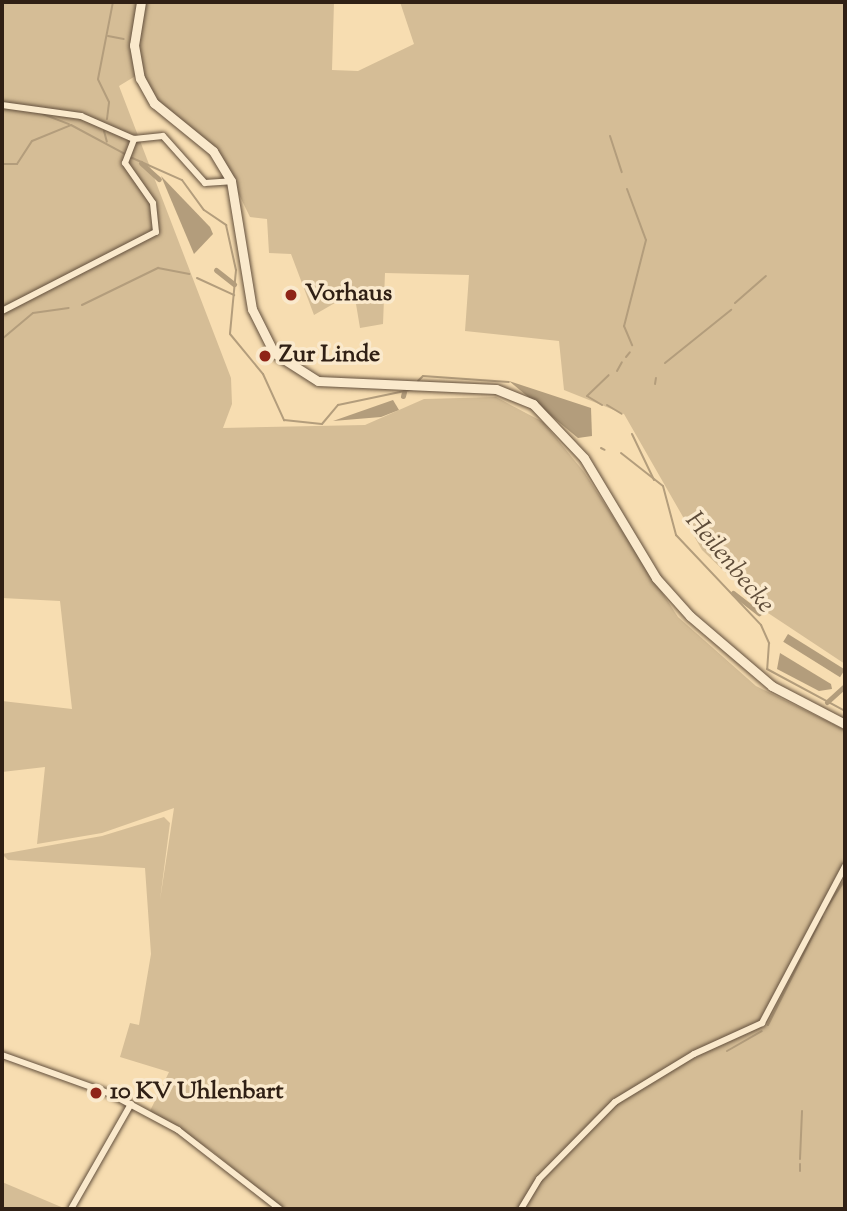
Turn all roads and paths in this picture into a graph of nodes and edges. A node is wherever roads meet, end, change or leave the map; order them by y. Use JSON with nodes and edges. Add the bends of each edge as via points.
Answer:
{"nodes":[{"id":1,"x":141,"y":2,"type":"edge"},
{"id":2,"x":2,"y":105,"type":"edge"},
{"id":3,"x":134,"y":139,"type":"junction"},
{"id":4,"x":231,"y":181,"type":"junction"},
{"id":5,"x":2,"y":311,"type":"edge"},
{"id":6,"x":845,"y":724,"type":"edge"},
{"id":7,"x":845,"y":866,"type":"edge"},
{"id":8,"x":2,"y":1055,"type":"edge"},
{"id":9,"x":131,"y":1104,"type":"junction"},
{"id":10,"x":71,"y":1209,"type":"edge"},
{"id":11,"x":280,"y":1209,"type":"edge"},
{"id":12,"x":521,"y":1209,"type":"edge"}],
"edges":[{"from":1,"to":4,"type":"main road","via":[[134,52],[146,91],[212,151]]},
{"from":2,"to":3,"type":"street","via":[[81,116]]},
{"from":3,"to":4,"type":"street","via":[[163,136],[205,183]]},
{"from":3,"to":5,"type":"street","via":[[125,159],[153,203],[153,236]]},
{"from":4,"to":6,"type":"main road","via":[[242,219],[252,309],[274,354],[318,381],[506,392],[549,416],[584,458],[656,578],[690,616],[772,685]]},
{"from":7,"to":12,"type":"street","via":[[762,1023],[694,1054],[615,1102],[539,1179]]},
{"from":8,"to":9,"type":"street"},
{"from":9,"to":10,"type":"street"},
{"from":9,"to":11,"type":"street","via":[[220,1158]]}]}
